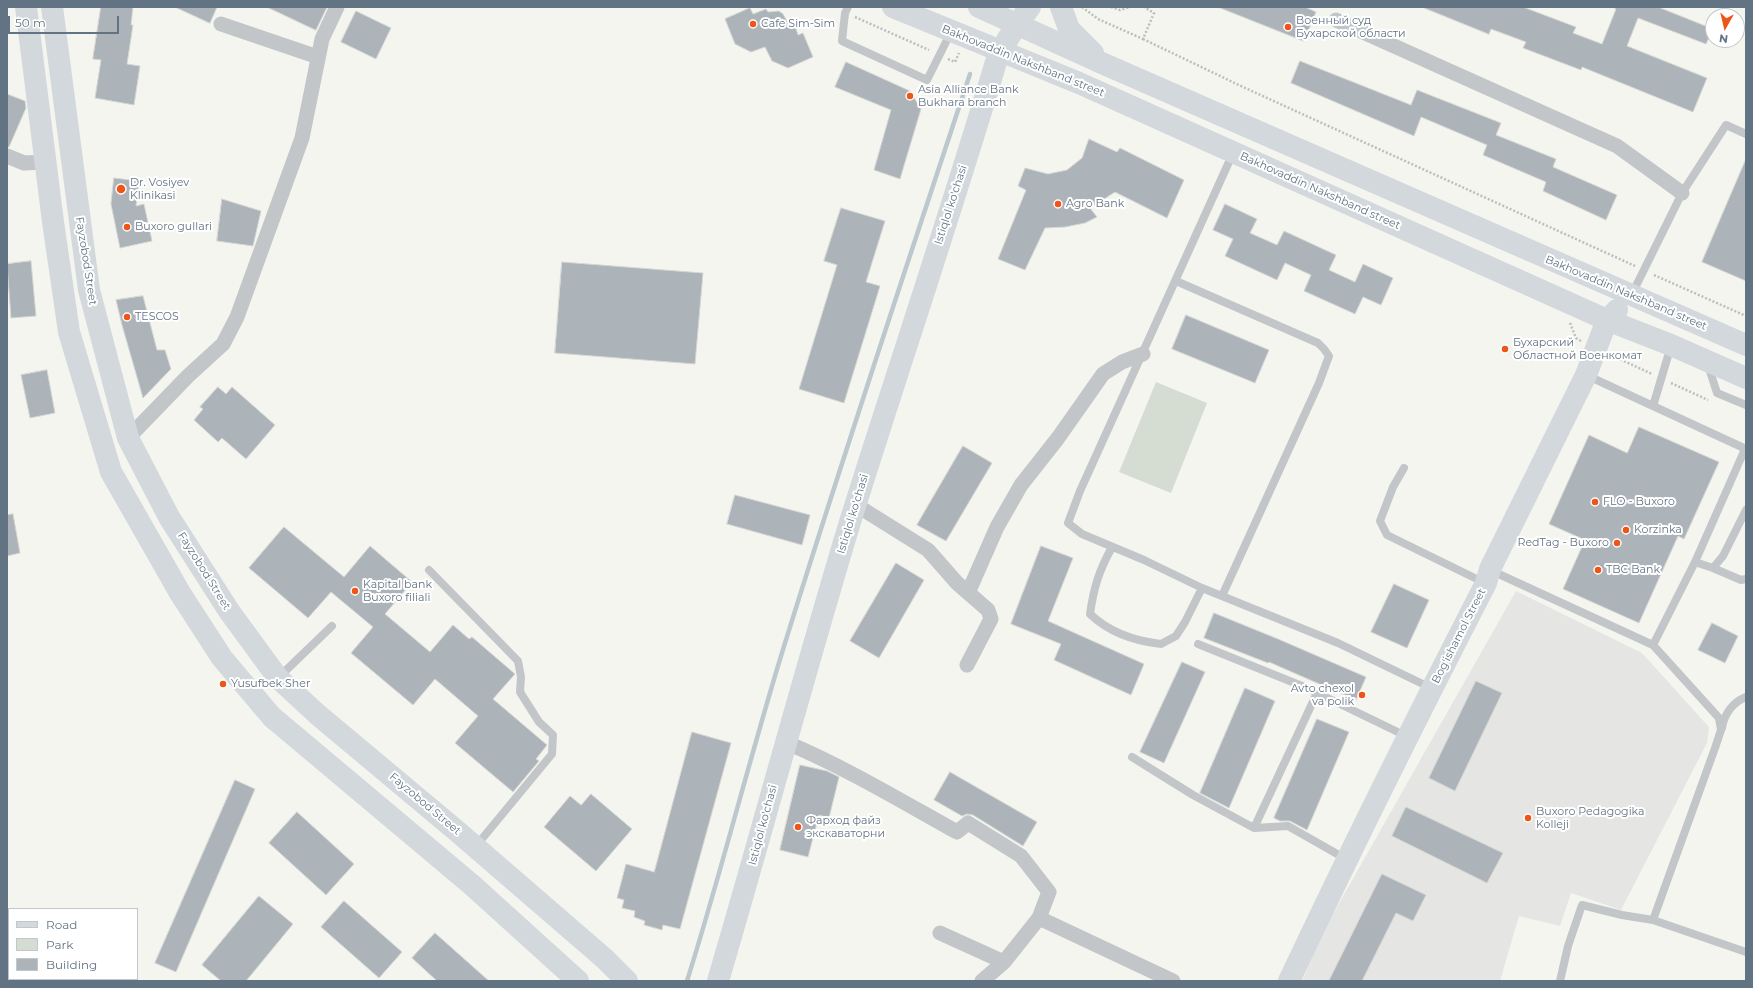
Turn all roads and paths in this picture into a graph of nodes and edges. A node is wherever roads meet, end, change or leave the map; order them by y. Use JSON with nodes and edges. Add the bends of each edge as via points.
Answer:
{"nodes":[{"id":1,"x":26,"y":7,"type":"edge"},
{"id":2,"x":52,"y":7,"type":"edge"},
{"id":3,"x":336,"y":7,"type":"edge"},
{"id":4,"x":848,"y":7,"type":"edge"},
{"id":5,"x":893,"y":7,"type":"edge"},
{"id":6,"x":979,"y":7,"type":"edge"},
{"id":7,"x":1075,"y":7,"type":"edge"},
{"id":8,"x":1086,"y":7,"type":"edge"},
{"id":9,"x":1111,"y":7,"type":"edge"},
{"id":10,"x":1130,"y":7,"type":"edge"},
{"id":11,"x":1144,"y":7,"type":"edge"},
{"id":12,"x":1153,"y":7,"type":"edge"},
{"id":13,"x":1013,"y":13,"type":"edge"},
{"id":14,"x":1154,"y":13,"type":"junction"},
{"id":15,"x":1336,"y":20,"type":"dead end"},
{"id":16,"x":221,"y":24,"type":"dead end"},
{"id":17,"x":951,"y":31,"type":"junction"},
{"id":18,"x":1143,"y":39,"type":"junction"},
{"id":19,"x":1001,"y":50,"type":"junction"},
{"id":20,"x":318,"y":58,"type":"junction"},
{"id":21,"x":1104,"y":64,"type":"junction"},
{"id":22,"x":1746,"y":134,"type":"edge"},
{"id":23,"x":1234,"y":152,"type":"junction"},
{"id":24,"x":7,"y":156,"type":"edge"},
{"id":25,"x":46,"y":162,"type":"junction"},
{"id":26,"x":1682,"y":193,"type":"junction"},
{"id":27,"x":1644,"y":270,"type":"junction"},
{"id":28,"x":1176,"y":281,"type":"junction"},
{"id":29,"x":1631,"y":296,"type":"junction"},
{"id":30,"x":1746,"y":316,"type":"edge"},
{"id":31,"x":1607,"y":320,"type":"junction"},
{"id":32,"x":1671,"y":345,"type":"junction"},
{"id":33,"x":1746,"y":345,"type":"edge"},
{"id":34,"x":1143,"y":354,"type":"junction"},
{"id":35,"x":1707,"y":361,"type":"junction"},
{"id":36,"x":1586,"y":375,"type":"junction"},
{"id":37,"x":1746,"y":378,"type":"edge"},
{"id":38,"x":1746,"y":405,"type":"edge"},
{"id":39,"x":1653,"y":406,"type":"junction"},
{"id":40,"x":128,"y":438,"type":"junction"},
{"id":41,"x":1746,"y":449,"type":"edge"},
{"id":42,"x":1404,"y":468,"type":"dead end"},
{"id":43,"x":856,"y":505,"type":"junction"},
{"id":44,"x":1746,"y":510,"type":"edge"},
{"id":45,"x":1112,"y":547,"type":"junction"},
{"id":46,"x":1694,"y":562,"type":"junction"},
{"id":47,"x":1713,"y":568,"type":"junction"},
{"id":48,"x":429,"y":570,"type":"dead end"},
{"id":49,"x":1488,"y":576,"type":"junction"},
{"id":50,"x":1746,"y":579,"type":"edge"},
{"id":51,"x":1202,"y":588,"type":"junction"},
{"id":52,"x":968,"y":593,"type":"junction"},
{"id":53,"x":1222,"y":596,"type":"junction"},
{"id":54,"x":332,"y":626,"type":"dead end"},
{"id":55,"x":1198,"y":644,"type":"dead end"},
{"id":56,"x":1653,"y":645,"type":"junction"},
{"id":57,"x":968,"y":665,"type":"dead end"},
{"id":58,"x":278,"y":678,"type":"junction"},
{"id":59,"x":1432,"y":688,"type":"junction"},
{"id":60,"x":1317,"y":693,"type":"junction"},
{"id":61,"x":1746,"y":697,"type":"edge"},
{"id":62,"x":1721,"y":730,"type":"junction"},
{"id":63,"x":1407,"y":736,"type":"junction"},
{"id":64,"x":785,"y":742,"type":"junction"},
{"id":65,"x":1132,"y":757,"type":"dead end"},
{"id":66,"x":1254,"y":828,"type":"junction"},
{"id":67,"x":476,"y":847,"type":"junction"},
{"id":68,"x":1346,"y":859,"type":"junction"},
{"id":69,"x":1039,"y":918,"type":"junction"},
{"id":70,"x":1653,"y":920,"type":"junction"},
{"id":71,"x":940,"y":933,"type":"dead end"},
{"id":72,"x":1746,"y":952,"type":"edge"},
{"id":73,"x":1004,"y":962,"type":"junction"},
{"id":74,"x":578,"y":981,"type":"edge"},
{"id":75,"x":626,"y":981,"type":"edge"},
{"id":76,"x":718,"y":981,"type":"edge"},
{"id":77,"x":982,"y":981,"type":"edge"},
{"id":78,"x":1173,"y":981,"type":"edge"},
{"id":79,"x":1289,"y":981,"type":"edge"},
{"id":80,"x":1560,"y":981,"type":"edge"}],
"edges":[{"from":1,"to":25,"type":"main road"},
{"from":2,"to":40,"type":"main road","name":"Fayzobod Street","via":[[89,290]]},
{"from":3,"to":20,"type":"street","via":[[322,39]]},
{"from":4,"to":17,"type":"lane","via":[[845,12],[842,40],[927,80]]},
{"from":5,"to":17,"type":"main road","name":"Bakhovaddin Nakshband street"},
{"from":6,"to":13,"type":"main road","name":"Bakhovaddin Nakshband street"},
{"from":7,"to":8,"type":"path"},
{"from":7,"to":18,"type":"path"},
{"from":7,"to":21,"type":"main road","via":[[1069,29]]},
{"from":9,"to":10,"type":"path","via":[[1120,10]]},
{"from":11,"to":14,"type":"path"},
{"from":12,"to":14,"type":"path"},
{"from":13,"to":19,"type":"main road","name":"Istiqlol ko'chasi"},
{"from":13,"to":21,"type":"main road","name":"Bakhovaddin Nakshband street"},
{"from":14,"to":18,"type":"path"},
{"from":15,"to":26,"type":"street","via":[[1617,146]]},
{"from":16,"to":20,"type":"street"},
{"from":17,"to":19,"type":"main road","name":"Bakhovaddin Nakshband street"},
{"from":18,"to":27,"type":"path"},
{"from":19,"to":23,"type":"main road","name":"Bakhovaddin Nakshband street"},
{"from":19,"to":43,"type":"main road","name":"Istiqlol ko'chasi"},
{"from":20,"to":40,"type":"street","via":[[302,138],[237,317],[223,344]]},
{"from":21,"to":29,"type":"main road","name":"Bakhovaddin Nakshband street"},
{"from":22,"to":26,"type":"lane","via":[[1726,125]]},
{"from":23,"to":28,"type":"lane"},
{"from":23,"to":31,"type":"main road","name":"Bakhovaddin Nakshband street"},
{"from":24,"to":25,"type":"street","via":[[24,163]]},
{"from":25,"to":74,"type":"main road","via":[[69,332],[111,472],[180,593],[222,658],[272,717],[472,885]]},
{"from":26,"to":27,"type":"lane"},
{"from":27,"to":29,"type":"lane"},
{"from":27,"to":30,"type":"path"},
{"from":28,"to":34,"type":"lane"},
{"from":28,"to":53,"type":"lane","via":[[1318,343],[1329,356]]},
{"from":29,"to":31,"type":"main road","name":"Bog'ishamol Street"},
{"from":29,"to":33,"type":"main road","name":"Bakhovaddin Nakshband street"},
{"from":31,"to":32,"type":"main road","name":"Bakhovaddin Nakshband street"},
{"from":31,"to":36,"type":"main road","name":"Bog'ishamol Street"},
{"from":32,"to":35,"type":"main road","name":"Bakhovaddin Nakshband street"},
{"from":32,"to":39,"type":"lane"},
{"from":34,"to":45,"type":"lane","via":[[1080,491],[1068,523],[1082,534]]},
{"from":34,"to":52,"type":"street","via":[[1122,362],[1103,374],[1058,438],[1021,484],[997,527]]},
{"from":35,"to":37,"type":"main road","name":"Bakhovaddin Nakshband street"},
{"from":35,"to":38,"type":"lane","via":[[1717,393]]},
{"from":36,"to":39,"type":"lane"},
{"from":36,"to":49,"type":"main road","name":"Bog'ishamol Street"},
{"from":39,"to":41,"type":"lane"},
{"from":40,"to":58,"type":"main road","name":"Fayzobod Street","via":[[169,517],[229,611]]},
{"from":41,"to":46,"type":"lane"},
{"from":42,"to":49,"type":"lane","via":[[1393,487],[1380,521],[1387,535]]},
{"from":43,"to":52,"type":"street","via":[[928,550]]},
{"from":43,"to":64,"type":"main road","name":"Istiqlol ko'chasi"},
{"from":44,"to":47,"type":"lane","via":[[1723,556]]},
{"from":45,"to":51,"type":"lane"},
{"from":45,"to":51,"type":"lane","via":[[1094,588],[1090,614],[1100,625],[1128,638],[1161,644],[1176,636]]},
{"from":46,"to":47,"type":"lane"},
{"from":46,"to":56,"type":"lane"},
{"from":47,"to":50,"type":"lane","via":[[1741,580]]},
{"from":48,"to":67,"type":"lane","via":[[518,661],[522,677],[520,692],[539,722],[553,735],[552,754]]},
{"from":49,"to":56,"type":"lane"},
{"from":49,"to":59,"type":"main road","name":"Bog'ishamol Street"},
{"from":51,"to":53,"type":"lane"},
{"from":52,"to":57,"type":"street","via":[[988,610],[991,619]]},
{"from":53,"to":59,"type":"lane","via":[[1338,644]]},
{"from":54,"to":58,"type":"lane"},
{"from":55,"to":60,"type":"lane"},
{"from":56,"to":62,"type":"lane","via":[[1719,718]]},
{"from":58,"to":67,"type":"main road","name":"Fayzobod Street","via":[[317,714]]},
{"from":59,"to":63,"type":"main road","name":"Bog'ishamol Street"},
{"from":60,"to":63,"type":"lane"},
{"from":60,"to":66,"type":"lane"},
{"from":61,"to":62,"type":"lane","via":[[1737,700],[1726,715]]},
{"from":62,"to":70,"type":"lane"},
{"from":63,"to":68,"type":"main road","name":"Bog'ishamol Street"},
{"from":64,"to":69,"type":"street","via":[[817,755],[958,832],[968,823],[1021,856],[1049,892]]},
{"from":64,"to":76,"type":"main road","name":"Istiqlol ko'chasi"},
{"from":65,"to":66,"type":"lane","via":[[1193,795]]},
{"from":66,"to":68,"type":"lane","via":[[1288,826]]},
{"from":67,"to":75,"type":"main road","name":"Fayzobod Street","via":[[605,958]]},
{"from":68,"to":79,"type":"main road","name":"Bog'ishamol Street"},
{"from":69,"to":73,"type":"street"},
{"from":69,"to":78,"type":"street"},
{"from":70,"to":72,"type":"lane"},
{"from":70,"to":80,"type":"lane","via":[[1622,916],[1582,905],[1568,946]]},
{"from":71,"to":73,"type":"street"},
{"from":73,"to":77,"type":"street"}]}
